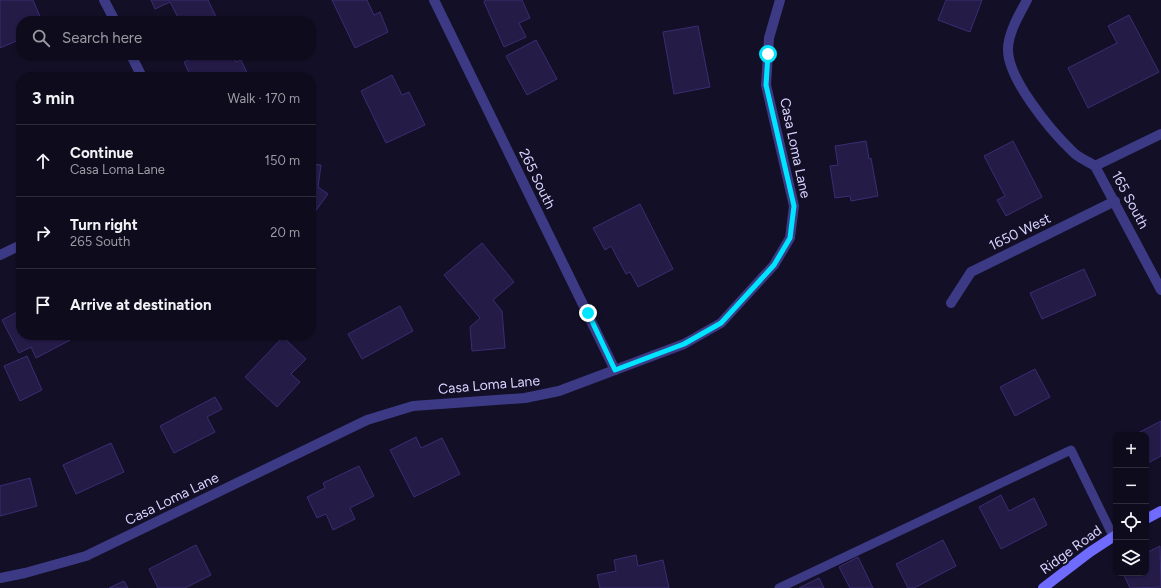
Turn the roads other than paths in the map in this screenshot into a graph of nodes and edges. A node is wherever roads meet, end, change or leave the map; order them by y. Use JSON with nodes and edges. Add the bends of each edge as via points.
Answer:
{"nodes":[{"id":1,"x":104,"y":0,"type":"edge"},
{"id":2,"x":434,"y":0,"type":"edge"},
{"id":3,"x":780,"y":0,"type":"edge"},
{"id":4,"x":1027,"y":0,"type":"edge"},
{"id":5,"x":112,"y":16,"type":"edge"},
{"id":6,"x":134,"y":60,"type":"edge"},
{"id":7,"x":140,"y":72,"type":"edge"},
{"id":8,"x":1161,"y":134,"type":"edge"},
{"id":9,"x":1096,"y":166,"type":"junction"},
{"id":10,"x":1115,"y":201,"type":"junction"},
{"id":11,"x":16,"y":247,"type":"edge"},
{"id":12,"x":0,"y":255,"type":"edge"},
{"id":13,"x":1161,"y":290,"type":"edge"},
{"id":14,"x":951,"y":304,"type":"dead end"},
{"id":15,"x":615,"y":370,"type":"junction"},
{"id":16,"x":1161,"y":511,"type":"edge"},
{"id":17,"x":1149,"y":517,"type":"edge"},
{"id":18,"x":1113,"y":533,"type":"edge"},
{"id":19,"x":1113,"y":536,"type":"edge"},
{"id":20,"x":0,"y":578,"type":"edge"},
{"id":21,"x":779,"y":588,"type":"edge"},
{"id":22,"x":1043,"y":588,"type":"edge"}],
"edges":[{"from":1,"to":5,"type":"street"},
{"from":2,"to":15,"type":"street","name":"265 South"},
{"from":3,"to":15,"type":"street","name":"Casa Loma Lane","via":[[769,38],[766,85],[794,206],[790,238],[774,265],[721,323],[684,344]]},
{"from":4,"to":9,"type":"street","via":[[1015,23],[1008,48],[1012,68],[1022,90],[1073,153]]},
{"from":6,"to":7,"type":"street"},
{"from":8,"to":9,"type":"street"},
{"from":9,"to":10,"type":"street","name":"165 South"},
{"from":10,"to":13,"type":"street","name":"165 South"},
{"from":10,"to":14,"type":"street","name":"1650 West","via":[[971,272]]},
{"from":11,"to":12,"type":"street"},
{"from":15,"to":20,"type":"street","name":"Casa Loma Lane","via":[[559,391],[524,398],[413,406],[367,420],[86,556]]},
{"from":16,"to":17,"type":"street"},
{"from":18,"to":21,"type":"lane","via":[[1071,450]]},
{"from":19,"to":22,"type":"street","name":"Ridge Road"}]}
